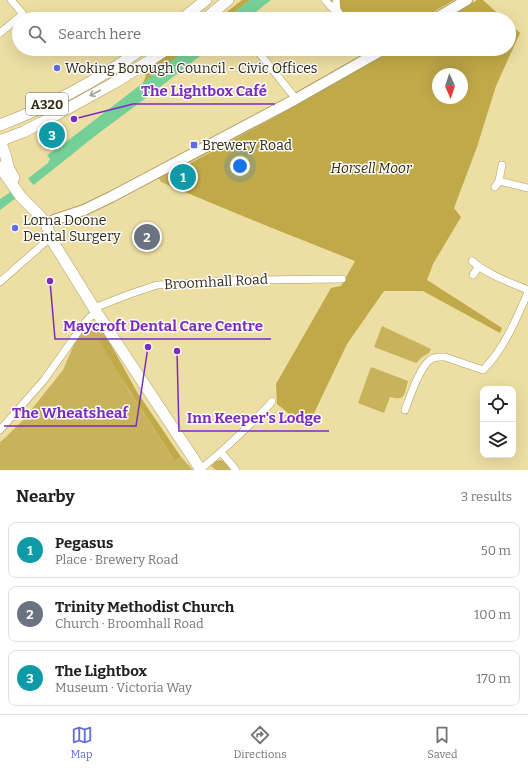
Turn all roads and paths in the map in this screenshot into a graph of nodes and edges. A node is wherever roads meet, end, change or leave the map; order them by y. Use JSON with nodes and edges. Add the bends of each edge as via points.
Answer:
{"nodes":[{"id":1,"x":11,"y":0,"type":"edge"},
{"id":2,"x":206,"y":0,"type":"edge"},
{"id":3,"x":228,"y":0,"type":"edge"},
{"id":4,"x":325,"y":0,"type":"edge"},
{"id":5,"x":336,"y":0,"type":"edge"},
{"id":6,"x":467,"y":0,"type":"edge"},
{"id":7,"x":21,"y":12,"type":"edge"},
{"id":8,"x":191,"y":12,"type":"edge"},
{"id":9,"x":213,"y":12,"type":"edge"},
{"id":10,"x":336,"y":12,"type":"edge"},
{"id":11,"x":338,"y":12,"type":"edge"},
{"id":12,"x":447,"y":12,"type":"edge"},
{"id":13,"x":12,"y":24,"type":"edge"},
{"id":14,"x":0,"y":34,"type":"edge"},
{"id":15,"x":132,"y":56,"type":"edge"},
{"id":16,"x":156,"y":56,"type":"edge"},
{"id":17,"x":262,"y":56,"type":"edge"},
{"id":18,"x":364,"y":56,"type":"edge"},
{"id":19,"x":296,"y":99,"type":"junction"},
{"id":20,"x":0,"y":124,"type":"edge"},
{"id":21,"x":23,"y":132,"type":"junction"},
{"id":22,"x":0,"y":141,"type":"edge"},
{"id":23,"x":2,"y":161,"type":"edge"},
{"id":24,"x":499,"y":169,"type":"dead end"},
{"id":25,"x":528,"y":188,"type":"edge"},
{"id":26,"x":46,"y":224,"type":"junction"},
{"id":27,"x":51,"y":237,"type":"junction"},
{"id":28,"x":472,"y":261,"type":"dead end"},
{"id":29,"x":479,"y":266,"type":"junction"},
{"id":30,"x":473,"y":275,"type":"dead end"},
{"id":31,"x":342,"y":279,"type":"dead end"},
{"id":32,"x":0,"y":282,"type":"edge"},
{"id":33,"x":528,"y":291,"type":"edge"},
{"id":34,"x":96,"y":310,"type":"junction"},
{"id":35,"x":272,"y":400,"type":"dead end"},
{"id":36,"x":405,"y":410,"type":"dead end"},
{"id":37,"x":0,"y":430,"type":"edge"},
{"id":38,"x":221,"y":452,"type":"junction"},
{"id":39,"x":200,"y":470,"type":"edge"},
{"id":40,"x":236,"y":470,"type":"edge"}],
"edges":[{"from":1,"to":7,"type":"street"},
{"from":2,"to":8,"type":"main road"},
{"from":3,"to":9,"type":"main road"},
{"from":4,"to":10,"type":"street"},
{"from":5,"to":11,"type":"street"},
{"from":6,"to":12,"type":"street"},
{"from":13,"to":14,"type":"street"},
{"from":15,"to":20,"type":"main road","number":"A320","via":[[28,114]]},
{"from":16,"to":21,"type":"main road","number":"A320","one_way":true,"via":[[114,83]]},
{"from":17,"to":19,"type":"street"},
{"from":18,"to":19,"type":"street"},
{"from":19,"to":26,"type":"street","via":[[93,206]]},
{"from":21,"to":22,"type":"main road","number":"A320"},
{"from":21,"to":23,"type":"main road","number":"A320","via":[[12,142]]},
{"from":22,"to":23,"type":"main road"},
{"from":23,"to":26,"type":"main road","via":[[12,181]]},
{"from":24,"to":25,"type":"street","via":[[497,184]]},
{"from":26,"to":27,"type":"main road"},
{"from":27,"to":32,"type":"street"},
{"from":27,"to":34,"type":"main road"},
{"from":28,"to":29,"type":"street"},
{"from":29,"to":30,"type":"street"},
{"from":29,"to":33,"type":"street"},
{"from":31,"to":34,"type":"street","name":"Broomhall Road","via":[[242,280],[157,285]]},
{"from":33,"to":36,"type":"street","via":[[503,344],[483,370],[445,357],[433,358],[422,370]]},
{"from":34,"to":37,"type":"street","via":[[44,380]]},
{"from":34,"to":39,"type":"main road"},
{"from":35,"to":38,"type":"street"},
{"from":38,"to":39,"type":"street"},
{"from":38,"to":40,"type":"street"}]}
